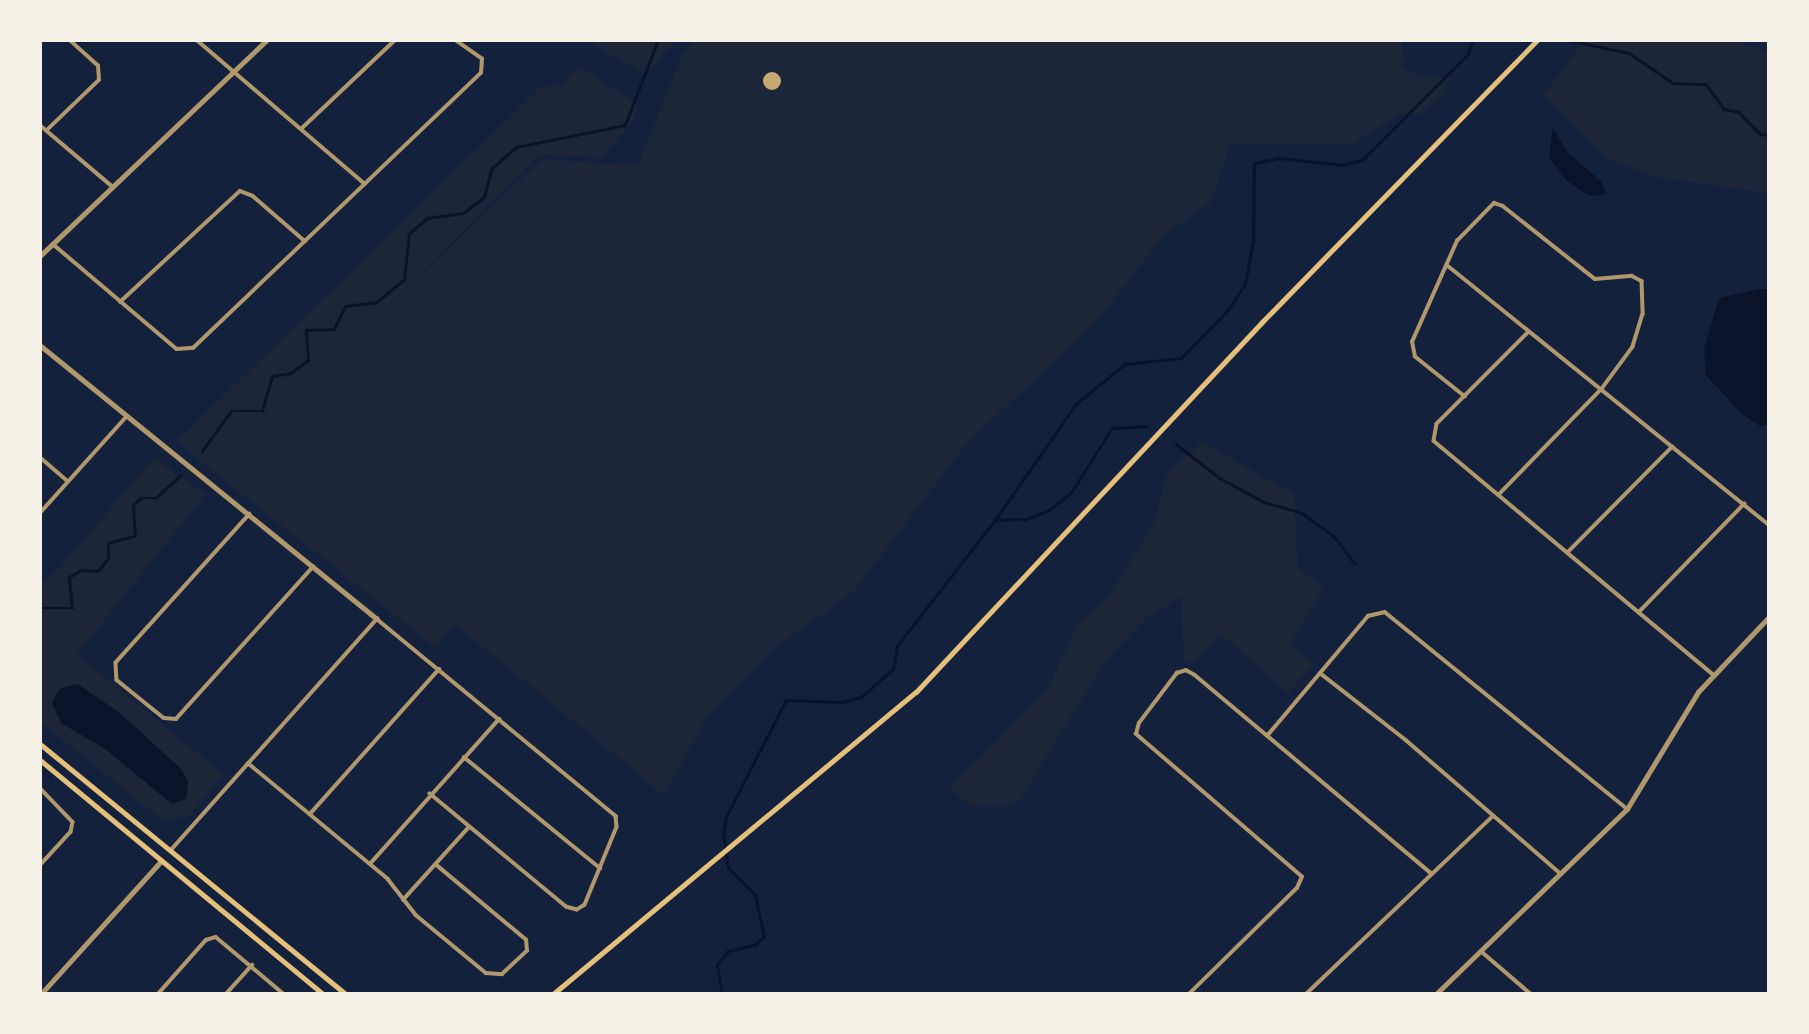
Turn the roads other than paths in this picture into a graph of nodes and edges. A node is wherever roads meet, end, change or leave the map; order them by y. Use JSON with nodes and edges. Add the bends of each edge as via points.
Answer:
{"nodes":[{"id":1,"x":69,"y":40,"type":"edge"},
{"id":2,"x":197,"y":40,"type":"edge"},
{"id":3,"x":267,"y":40,"type":"edge"},
{"id":4,"x":396,"y":40,"type":"edge"},
{"id":5,"x":455,"y":40,"type":"edge"},
{"id":6,"x":1537,"y":40,"type":"edge"},
{"id":7,"x":234,"y":72,"type":"junction"},
{"id":8,"x":40,"y":125,"type":"edge"},
{"id":9,"x":301,"y":129,"type":"junction"},
{"id":10,"x":47,"y":130,"type":"junction"},
{"id":11,"x":365,"y":184,"type":"junction"},
{"id":12,"x":113,"y":187,"type":"junction"},
{"id":13,"x":305,"y":241,"type":"junction"},
{"id":14,"x":53,"y":244,"type":"junction"},
{"id":15,"x":40,"y":256,"type":"edge"},
{"id":16,"x":1446,"y":264,"type":"junction"},
{"id":17,"x":120,"y":302,"type":"junction"},
{"id":18,"x":1530,"y":332,"type":"junction"},
{"id":19,"x":40,"y":345,"type":"edge"},
{"id":20,"x":1602,"y":389,"type":"junction"},
{"id":21,"x":1465,"y":397,"type":"junction"},
{"id":22,"x":126,"y":417,"type":"junction"},
{"id":23,"x":1672,"y":447,"type":"junction"},
{"id":24,"x":40,"y":457,"type":"edge"},
{"id":25,"x":68,"y":481,"type":"junction"},
{"id":26,"x":1499,"y":495,"type":"junction"},
{"id":27,"x":1744,"y":504,"type":"junction"},
{"id":28,"x":40,"y":513,"type":"edge"},
{"id":29,"x":250,"y":514,"type":"junction"},
{"id":30,"x":1769,"y":525,"type":"edge"},
{"id":31,"x":1568,"y":552,"type":"junction"},
{"id":32,"x":313,"y":567,"type":"junction"},
{"id":33,"x":1639,"y":612,"type":"junction"},
{"id":34,"x":1769,"y":617,"type":"edge"},
{"id":35,"x":377,"y":619,"type":"junction"},
{"id":36,"x":439,"y":669,"type":"junction"},
{"id":37,"x":1320,"y":673,"type":"junction"},
{"id":38,"x":1713,"y":674,"type":"junction"},
{"id":39,"x":499,"y":718,"type":"junction"},
{"id":40,"x":1267,"y":736,"type":"junction"},
{"id":41,"x":40,"y":744,"type":"edge"},
{"id":42,"x":464,"y":757,"type":"junction"},
{"id":43,"x":40,"y":760,"type":"edge"},
{"id":44,"x":248,"y":763,"type":"junction"},
{"id":45,"x":40,"y":788,"type":"edge"},
{"id":46,"x":430,"y":794,"type":"junction"},
{"id":47,"x":1627,"y":809,"type":"junction"},
{"id":48,"x":310,"y":814,"type":"junction"},
{"id":49,"x":1492,"y":817,"type":"junction"},
{"id":50,"x":469,"y":827,"type":"junction"},
{"id":51,"x":171,"y":850,"type":"junction"},
{"id":52,"x":161,"y":861,"type":"junction"},
{"id":53,"x":370,"y":864,"type":"junction"},
{"id":54,"x":436,"y":865,"type":"junction"},
{"id":55,"x":40,"y":866,"type":"edge"},
{"id":56,"x":600,"y":869,"type":"junction"},
{"id":57,"x":1432,"y":874,"type":"junction"},
{"id":58,"x":1562,"y":875,"type":"junction"},
{"id":59,"x":403,"y":900,"type":"junction"},
{"id":60,"x":1481,"y":951,"type":"junction"},
{"id":61,"x":252,"y":965,"type":"junction"},
{"id":62,"x":41,"y":994,"type":"edge"},
{"id":63,"x":158,"y":994,"type":"edge"},
{"id":64,"x":226,"y":994,"type":"edge"},
{"id":65,"x":284,"y":994,"type":"edge"},
{"id":66,"x":323,"y":994,"type":"edge"},
{"id":67,"x":345,"y":994,"type":"edge"},
{"id":68,"x":553,"y":994,"type":"edge"},
{"id":69,"x":1189,"y":994,"type":"edge"},
{"id":70,"x":1306,"y":994,"type":"edge"},
{"id":71,"x":1436,"y":994,"type":"edge"},
{"id":72,"x":1531,"y":994,"type":"edge"}],
"edges":[{"from":1,"to":10,"type":"street","via":[[98,66],[99,80]]},
{"from":2,"to":7,"type":"street"},
{"from":3,"to":7,"type":"street"},
{"from":4,"to":9,"type":"street"},
{"from":5,"to":11,"type":"street","via":[[482,59],[481,73]]},
{"from":6,"to":68,"type":"main road","via":[[1262,322],[916,692]]},
{"from":7,"to":9,"type":"street"},
{"from":7,"to":12,"type":"street"},
{"from":8,"to":10,"type":"street"},
{"from":9,"to":11,"type":"street"},
{"from":10,"to":12,"type":"street"},
{"from":11,"to":13,"type":"street"},
{"from":12,"to":14,"type":"street"},
{"from":13,"to":17,"type":"street","via":[[187,350],[177,349]]},
{"from":13,"to":17,"type":"street","via":[[253,196],[240,191]]},
{"from":14,"to":15,"type":"street"},
{"from":14,"to":17,"type":"street"},
{"from":16,"to":18,"type":"street"},
{"from":16,"to":20,"type":"street","via":[[1457,240],[1496,203],[1595,279],[1638,278],[1643,288],[1643,314],[1633,347]]},
{"from":16,"to":21,"type":"street","via":[[1412,348],[1415,357]]},
{"from":18,"to":20,"type":"street"},
{"from":18,"to":21,"type":"street"},
{"from":19,"to":22,"type":"street"},
{"from":20,"to":23,"type":"street"},
{"from":20,"to":26,"type":"street"},
{"from":21,"to":26,"type":"street","via":[[1437,424],[1434,441]]},
{"from":22,"to":25,"type":"street"},
{"from":22,"to":29,"type":"street"},
{"from":23,"to":27,"type":"street"},
{"from":23,"to":31,"type":"street"},
{"from":24,"to":25,"type":"street"},
{"from":25,"to":28,"type":"street"},
{"from":26,"to":31,"type":"street"},
{"from":27,"to":30,"type":"street"},
{"from":27,"to":33,"type":"street"},
{"from":29,"to":32,"type":"street"},
{"from":29,"to":32,"type":"street","via":[[116,663],[117,680],[164,718],[176,719]]},
{"from":31,"to":33,"type":"street"},
{"from":32,"to":35,"type":"street"},
{"from":33,"to":38,"type":"street"},
{"from":34,"to":38,"type":"street"},
{"from":35,"to":36,"type":"street"},
{"from":35,"to":44,"type":"street"},
{"from":36,"to":39,"type":"street"},
{"from":36,"to":48,"type":"street"},
{"from":37,"to":40,"type":"street"},
{"from":37,"to":47,"type":"street","via":[[1368,616],[1390,614]]},
{"from":37,"to":49,"type":"street","via":[[1406,740]]},
{"from":38,"to":47,"type":"street","via":[[1685,710]]},
{"from":39,"to":42,"type":"street"},
{"from":39,"to":56,"type":"street","via":[[615,816],[617,827]]},
{"from":40,"to":57,"type":"street"},
{"from":40,"to":69,"type":"street","via":[[1186,670],[1173,677],[1139,723],[1136,734],[1302,877],[1297,888]]},
{"from":41,"to":51,"type":"main road"},
{"from":42,"to":46,"type":"street"},
{"from":42,"to":56,"type":"street"},
{"from":43,"to":52,"type":"main road"},
{"from":44,"to":48,"type":"street"},
{"from":44,"to":51,"type":"street"},
{"from":45,"to":55,"type":"street","via":[[73,822],[71,832]]},
{"from":46,"to":50,"type":"street"},
{"from":46,"to":53,"type":"street"},
{"from":47,"to":58,"type":"street"},
{"from":48,"to":53,"type":"street"},
{"from":49,"to":57,"type":"street"},
{"from":49,"to":58,"type":"street"},
{"from":50,"to":54,"type":"street"},
{"from":50,"to":56,"type":"street","via":[[569,909],[585,905]]},
{"from":51,"to":67,"type":"main road"},
{"from":52,"to":62,"type":"street"},
{"from":52,"to":66,"type":"main road"},
{"from":53,"to":59,"type":"street"},
{"from":54,"to":59,"type":"street"},
{"from":54,"to":59,"type":"street","via":[[524,938],[523,956],[502,974],[489,974]]},
{"from":57,"to":70,"type":"street"},
{"from":58,"to":60,"type":"street"},
{"from":60,"to":71,"type":"street"},
{"from":60,"to":72,"type":"street"},
{"from":61,"to":63,"type":"street","via":[[225,942],[211,938]]},
{"from":61,"to":64,"type":"street"},
{"from":61,"to":65,"type":"street"}]}
